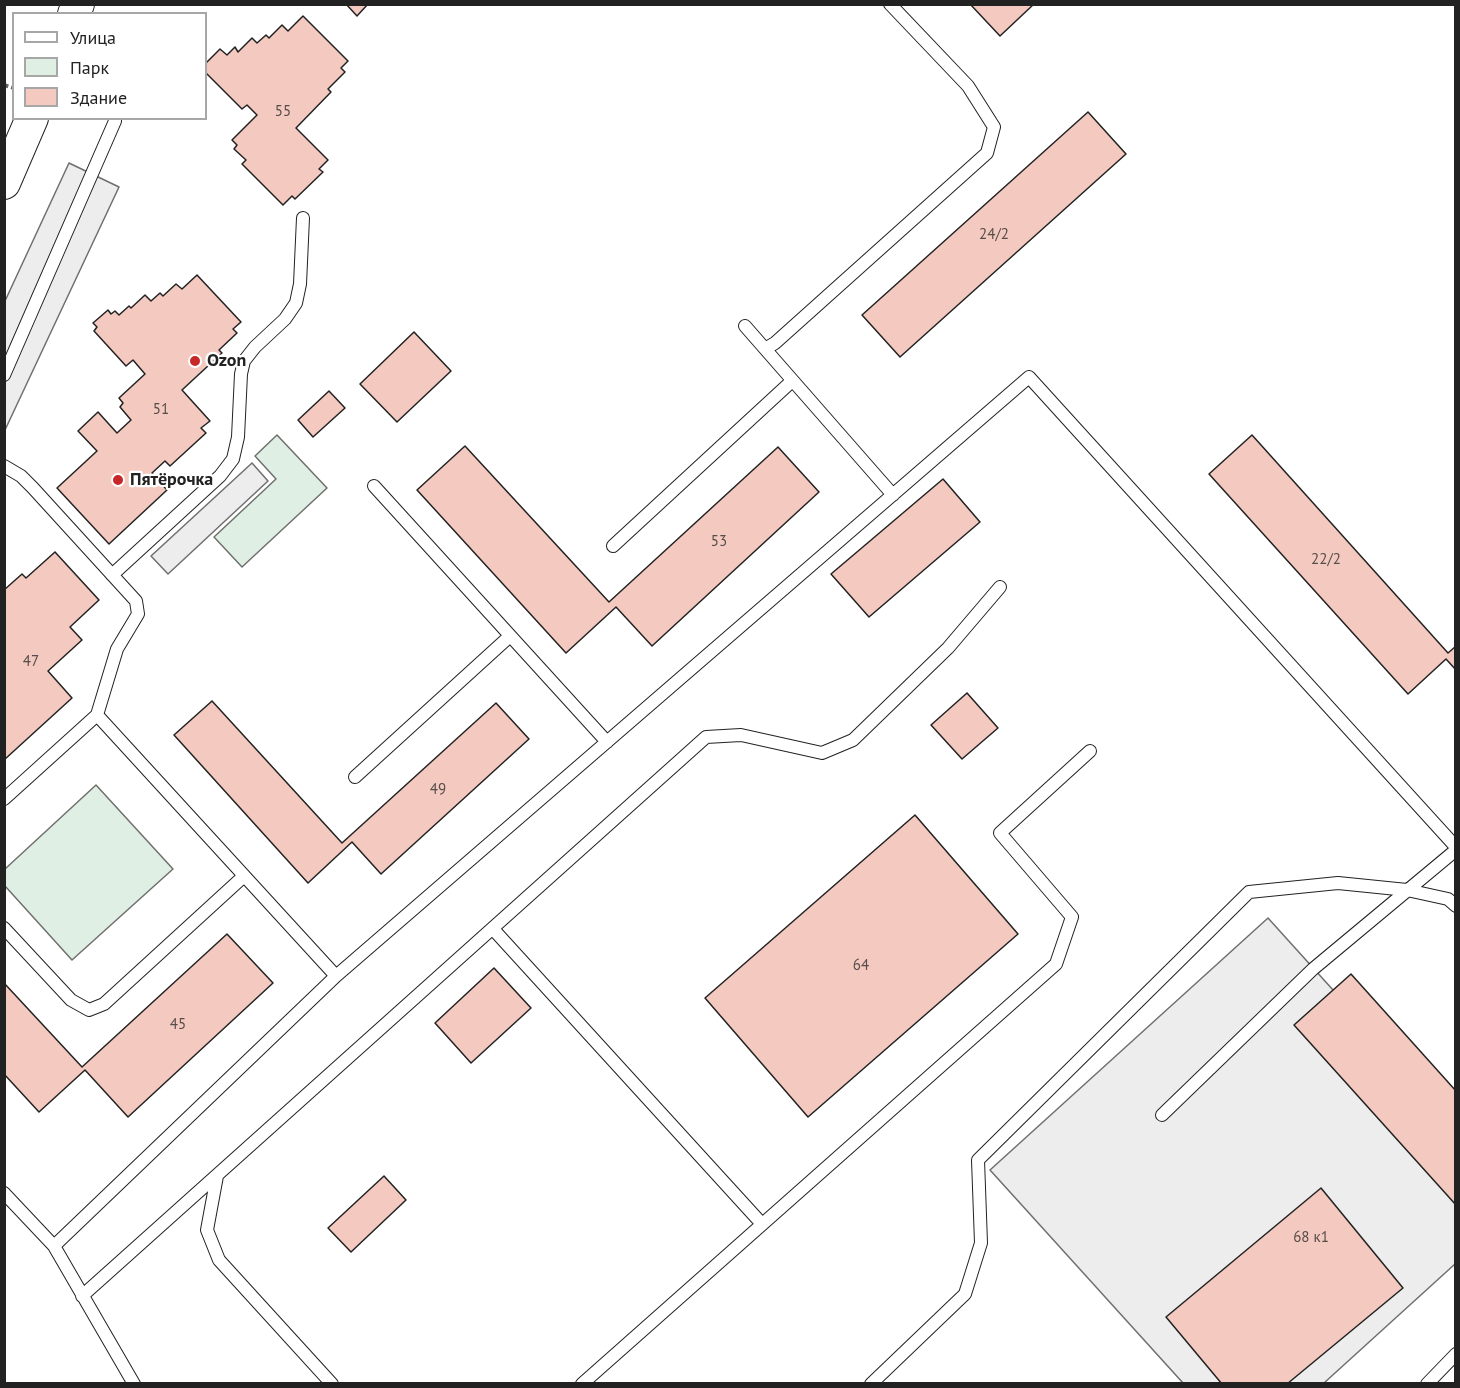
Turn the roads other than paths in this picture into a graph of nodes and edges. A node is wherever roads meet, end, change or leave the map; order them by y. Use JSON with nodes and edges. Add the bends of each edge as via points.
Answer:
{"nodes":[{"id":1,"x":890,"y":4,"type":"edge"},
{"id":2,"x":31,"y":120,"type":"edge"},
{"id":3,"x":115,"y":122,"type":"dead end"},
{"id":4,"x":4,"y":183,"type":"edge"},
{"id":5,"x":303,"y":218,"type":"dead end"},
{"id":6,"x":745,"y":326,"type":"dead end"},
{"id":7,"x":765,"y":349,"type":"junction"},
{"id":8,"x":4,"y":375,"type":"edge"},
{"id":9,"x":792,"y":381,"type":"junction"},
{"id":10,"x":4,"y":466,"type":"edge"},
{"id":11,"x":374,"y":486,"type":"dead end"},
{"id":12,"x":893,"y":495,"type":"junction"},
{"id":13,"x":613,"y":546,"type":"dead end"},
{"id":14,"x":112,"y":575,"type":"junction"},
{"id":15,"x":1000,"y":587,"type":"dead end"},
{"id":16,"x":510,"y":636,"type":"junction"},
{"id":17,"x":97,"y":715,"type":"junction"},
{"id":18,"x":607,"y":742,"type":"junction"},
{"id":19,"x":1090,"y":751,"type":"dead end"},
{"id":20,"x":355,"y":777,"type":"dead end"},
{"id":21,"x":4,"y":800,"type":"edge"},
{"id":22,"x":1455,"y":848,"type":"edge"},
{"id":23,"x":244,"y":876,"type":"junction"},
{"id":24,"x":1407,"y":890,"type":"junction"},
{"id":25,"x":1455,"y":906,"type":"edge"},
{"id":26,"x":4,"y":928,"type":"edge"},
{"id":27,"x":493,"y":928,"type":"junction"},
{"id":28,"x":336,"y":976,"type":"junction"},
{"id":29,"x":1162,"y":1115,"type":"dead end"},
{"id":30,"x":217,"y":1176,"type":"junction"},
{"id":31,"x":4,"y":1192,"type":"edge"},
{"id":32,"x":762,"y":1224,"type":"junction"},
{"id":33,"x":54,"y":1246,"type":"junction"},
{"id":34,"x":82,"y":1296,"type":"junction"},
{"id":35,"x":1455,"y":1354,"type":"edge"},
{"id":36,"x":134,"y":1383,"type":"edge"},
{"id":37,"x":332,"y":1383,"type":"edge"},
{"id":38,"x":582,"y":1383,"type":"edge"},
{"id":39,"x":871,"y":1383,"type":"edge"},
{"id":40,"x":1427,"y":1383,"type":"edge"}],
"edges":[{"from":1,"to":7,"type":"lane","via":[[968,86],[994,127],[987,153]]},
{"from":2,"to":4,"type":"street"},
{"from":3,"to":8,"type":"lane"},
{"from":5,"to":14,"type":"lane","via":[[296,303],[244,361],[233,459],[220,476]]},
{"from":6,"to":7,"type":"lane"},
{"from":7,"to":9,"type":"lane"},
{"from":9,"to":12,"type":"lane"},
{"from":9,"to":13,"type":"lane"},
{"from":10,"to":14,"type":"lane","via":[[33,488]]},
{"from":11,"to":16,"type":"lane"},
{"from":12,"to":18,"type":"lane"},
{"from":12,"to":22,"type":"lane","via":[[1029,377]]},
{"from":14,"to":17,"type":"lane","via":[[136,601],[138,614],[117,650]]},
{"from":15,"to":27,"type":"lane","via":[[948,648],[853,741],[822,753],[741,735],[706,737]]},
{"from":16,"to":18,"type":"lane"},
{"from":16,"to":20,"type":"lane"},
{"from":17,"to":21,"type":"lane"},
{"from":17,"to":23,"type":"lane"},
{"from":18,"to":28,"type":"lane"},
{"from":19,"to":32,"type":"lane","via":[[1000,833],[1072,917],[1056,964]]},
{"from":22,"to":24,"type":"lane"},
{"from":23,"to":26,"type":"lane","via":[[104,1004],[89,1010],[71,1000]]},
{"from":23,"to":28,"type":"lane"},
{"from":24,"to":25,"type":"lane","via":[[1448,899]]},
{"from":24,"to":29,"type":"lane","via":[[1313,969]]},
{"from":24,"to":39,"type":"lane","via":[[1338,884],[1249,892],[978,1160],[981,1242],[965,1294]]},
{"from":27,"to":30,"type":"lane"},
{"from":27,"to":32,"type":"lane"},
{"from":28,"to":33,"type":"lane"},
{"from":30,"to":34,"type":"lane"},
{"from":30,"to":37,"type":"lane","via":[[207,1230],[219,1260]]},
{"from":31,"to":33,"type":"lane"},
{"from":32,"to":38,"type":"lane"},
{"from":33,"to":34,"type":"lane"},
{"from":34,"to":36,"type":"lane"},
{"from":35,"to":40,"type":"lane"}]}
